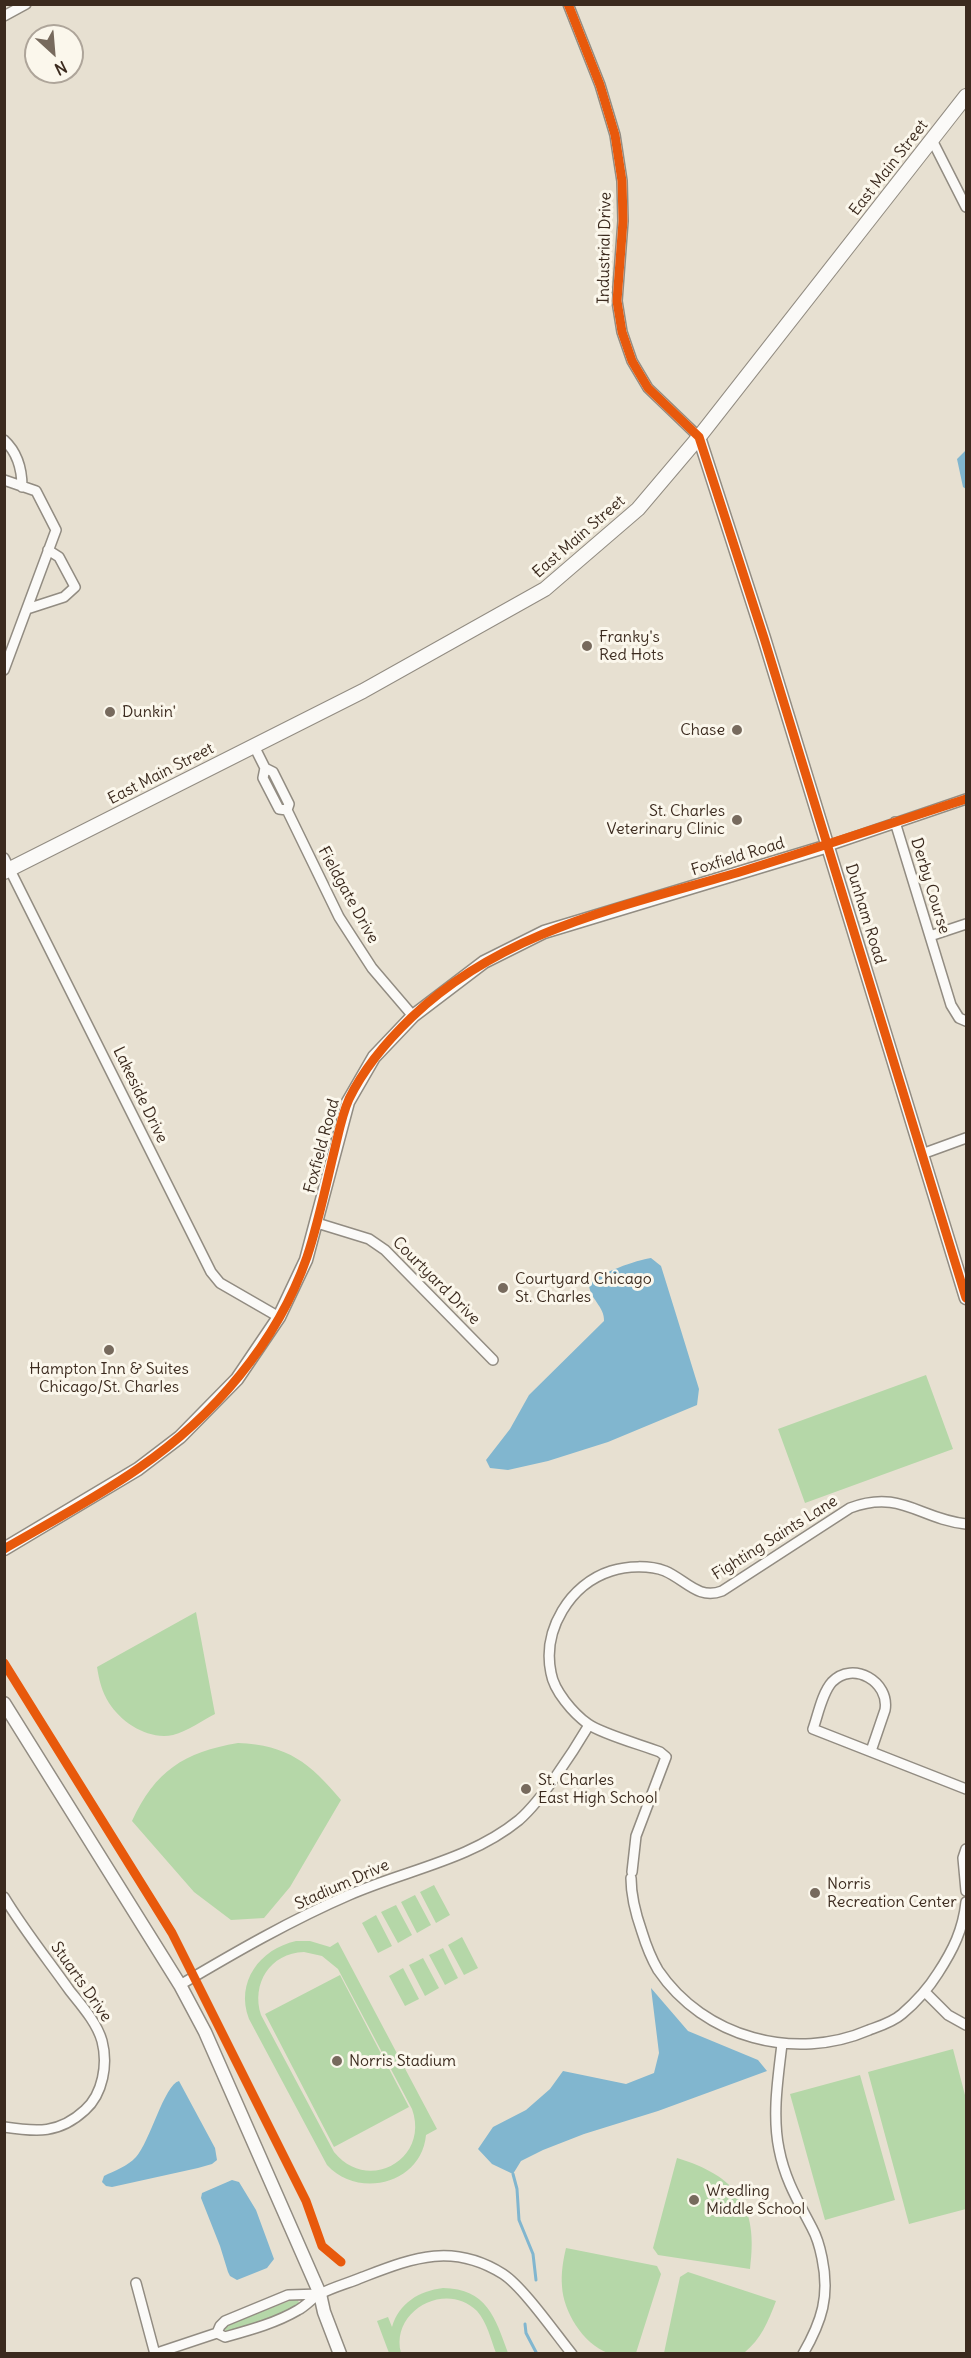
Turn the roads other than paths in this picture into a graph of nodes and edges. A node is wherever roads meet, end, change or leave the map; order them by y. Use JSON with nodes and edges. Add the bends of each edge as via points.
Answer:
{"nodes":[{"id":1,"x":26,"y":4,"type":"edge"},
{"id":2,"x":568,"y":4,"type":"edge"},
{"id":3,"x":4,"y":15,"type":"edge"},
{"id":4,"x":966,"y":96,"type":"edge"},
{"id":5,"x":932,"y":140,"type":"junction"},
{"id":6,"x":966,"y":207,"type":"edge"},
{"id":7,"x":699,"y":437,"type":"junction"},
{"id":8,"x":4,"y":440,"type":"edge"},
{"id":9,"x":4,"y":480,"type":"edge"},
{"id":10,"x":22,"y":487,"type":"junction"},
{"id":11,"x":48,"y":550,"type":"junction"},
{"id":12,"x":27,"y":609,"type":"junction"},
{"id":13,"x":4,"y":670,"type":"edge"},
{"id":14,"x":254,"y":746,"type":"junction"},
{"id":15,"x":966,"y":799,"type":"edge"},
{"id":16,"x":895,"y":822,"type":"junction"},
{"id":17,"x":828,"y":846,"type":"junction"},
{"id":18,"x":6,"y":868,"type":"edge"},
{"id":19,"x":966,"y":924,"type":"edge"},
{"id":20,"x":930,"y":936,"type":"junction"},
{"id":21,"x":413,"y":1016,"type":"junction"},
{"id":22,"x":966,"y":1021,"type":"edge"},
{"id":23,"x":966,"y":1138,"type":"edge"},
{"id":24,"x":922,"y":1154,"type":"junction"},
{"id":25,"x":317,"y":1223,"type":"junction"},
{"id":26,"x":966,"y":1298,"type":"edge"},
{"id":27,"x":279,"y":1317,"type":"junction"},
{"id":28,"x":493,"y":1360,"type":"dead end"},
{"id":29,"x":966,"y":1524,"type":"edge"},
{"id":30,"x":4,"y":1549,"type":"edge"},
{"id":31,"x":4,"y":1702,"type":"edge"},
{"id":32,"x":589,"y":1725,"type":"junction"},
{"id":33,"x":871,"y":1751,"type":"junction"},
{"id":34,"x":966,"y":1789,"type":"edge"},
{"id":35,"x":966,"y":1849,"type":"edge"},
{"id":36,"x":966,"y":1891,"type":"edge"},
{"id":37,"x":4,"y":1897,"type":"edge"},
{"id":38,"x":966,"y":1902,"type":"edge"},
{"id":39,"x":180,"y":1985,"type":"junction"},
{"id":40,"x":925,"y":1992,"type":"junction"},
{"id":41,"x":966,"y":2025,"type":"edge"},
{"id":42,"x":782,"y":2044,"type":"junction"},
{"id":43,"x":4,"y":2127,"type":"edge"},
{"id":44,"x":136,"y":2283,"type":"dead end"},
{"id":45,"x":320,"y":2294,"type":"junction"},
{"id":46,"x":217,"y":2333,"type":"junction"},
{"id":47,"x":155,"y":2353,"type":"edge"},
{"id":48,"x":340,"y":2354,"type":"edge"},
{"id":49,"x":572,"y":2354,"type":"edge"},
{"id":50,"x":803,"y":2354,"type":"edge"}],
"edges":[{"from":1,"to":3,"type":"street"},
{"from":2,"to":7,"type":"street","name":"Industrial Drive","via":[[615,135],[622,181],[617,301],[622,332],[632,361],[648,388]]},
{"from":4,"to":5,"type":"main road","name":"East Main Street"},
{"from":5,"to":6,"type":"street"},
{"from":5,"to":7,"type":"main road","name":"East Main Street"},
{"from":7,"to":14,"type":"main road","name":"East Main Street","via":[[638,510],[545,590],[363,691]]},
{"from":7,"to":17,"type":"street","name":"Dunham Road"},
{"from":8,"to":10,"type":"street","via":[[19,465]]},
{"from":9,"to":10,"type":"street"},
{"from":10,"to":11,"type":"street","via":[[36,491],[56,530]]},
{"from":11,"to":12,"type":"street"},
{"from":11,"to":12,"type":"street","via":[[59,557],[75,587],[63,597]]},
{"from":12,"to":13,"type":"street"},
{"from":14,"to":18,"type":"main road","name":"East Main Street"},
{"from":14,"to":21,"type":"street","name":"Fieldgate Drive","via":[[265,768],[263,778],[279,809],[287,810],[339,917],[372,968]]},
{"from":15,"to":16,"type":"street","name":"Foxfield Road"},
{"from":16,"to":17,"type":"street","name":"Foxfield Road"},
{"from":16,"to":20,"type":"street","name":"Derby Course"},
{"from":17,"to":21,"type":"street","name":"Foxfield Road","via":[[544,932],[484,962]]},
{"from":17,"to":24,"type":"street","name":"Dunham Road"},
{"from":18,"to":27,"type":"street","name":"Lakeside Drive","via":[[211,1272],[220,1283]]},
{"from":19,"to":20,"type":"street"},
{"from":20,"to":22,"type":"street","name":"Derby Course","via":[[951,1005],[959,1018]]},
{"from":21,"to":25,"type":"street","name":"Foxfield Road","via":[[374,1058],[348,1102]]},
{"from":23,"to":24,"type":"street"},
{"from":24,"to":26,"type":"street","name":"Dunham Road"},
{"from":25,"to":27,"type":"street","name":"Foxfield Road","via":[[306,1260]]},
{"from":25,"to":28,"type":"street","name":"Courtyard Drive","via":[[369,1239],[385,1250]]},
{"from":27,"to":30,"type":"street","name":"Foxfield Road","via":[[237,1379],[180,1437],[138,1469]]},
{"from":29,"to":32,"type":"street","name":"Fighting Saints Lane","via":[[889,1501],[869,1501],[850,1508],[712,1595],[702,1594],[663,1570],[637,1566],[611,1571],[591,1581],[572,1595],[560,1613],[550,1655],[551,1674],[561,1695]]},
{"from":31,"to":39,"type":"street"},
{"from":32,"to":39,"type":"street","name":"Stadium Drive","via":[[519,1820],[476,1848],[347,1896]]},
{"from":32,"to":42,"type":"street","via":[[666,1757],[636,1836],[631,1875],[632,1897],[658,1969],[692,2005],[724,2028]]},
{"from":33,"to":33,"type":"street","via":[[886,1703],[879,1685],[864,1675],[848,1673],[831,1683],[813,1729]]},
{"from":33,"to":34,"type":"street"},
{"from":35,"to":36,"type":"street"},
{"from":37,"to":43,"type":"street","name":"Stuarts Drive","via":[[88,2016],[104,2052],[100,2086],[92,2103],[79,2115],[40,2132]]},
{"from":38,"to":40,"type":"street","via":[[958,1940]]},
{"from":39,"to":45,"type":"street","via":[[206,2032]]},
{"from":40,"to":41,"type":"street","via":[[948,2015]]},
{"from":40,"to":42,"type":"street","via":[[900,2016],[849,2039],[818,2045]]},
{"from":42,"to":50,"type":"street","via":[[778,2146],[793,2193],[820,2248],[826,2297],[819,2325]]},
{"from":44,"to":47,"type":"street"},
{"from":45,"to":46,"type":"street","via":[[299,2310],[255,2329],[225,2337]]},
{"from":45,"to":46,"type":"street","via":[[288,2295],[225,2321]]},
{"from":45,"to":48,"type":"street"},
{"from":45,"to":49,"type":"street","via":[[424,2257],[451,2255],[504,2275]]},
{"from":46,"to":47,"type":"street"}]}
